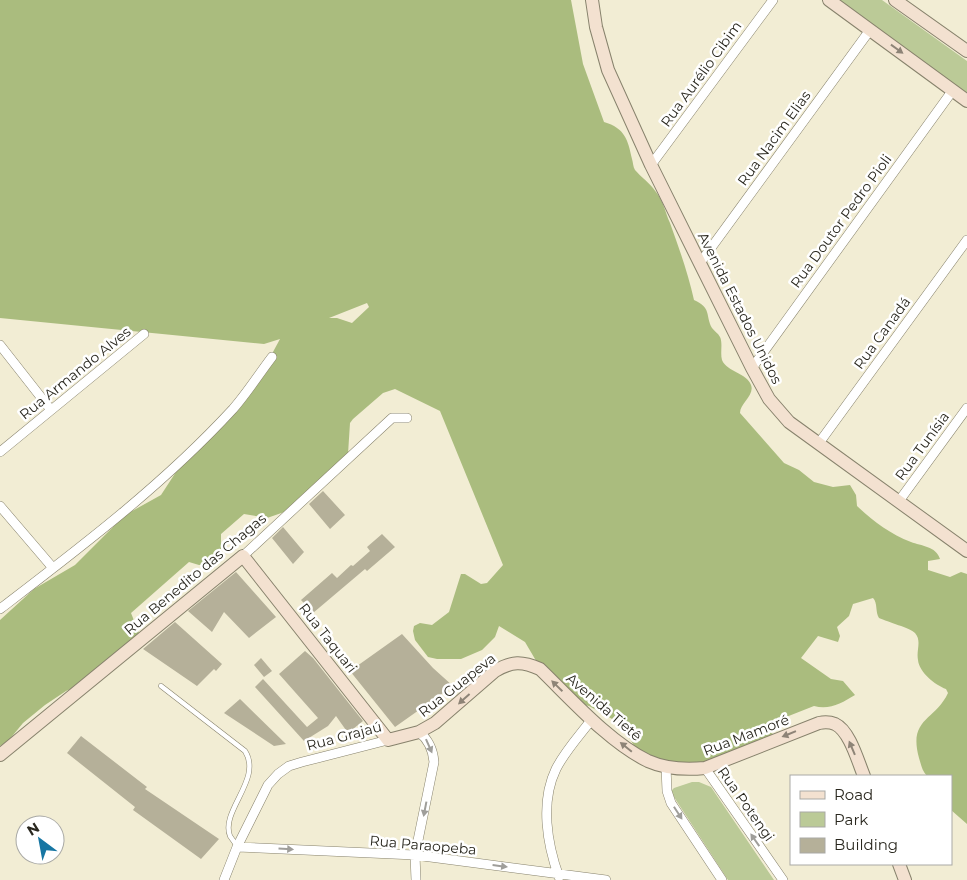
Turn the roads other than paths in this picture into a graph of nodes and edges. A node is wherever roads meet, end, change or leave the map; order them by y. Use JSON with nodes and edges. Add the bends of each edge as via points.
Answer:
{"nodes":[{"id":1,"x":592,"y":0,"type":"edge"},
{"id":2,"x":773,"y":0,"type":"edge"},
{"id":3,"x":829,"y":0,"type":"edge"},
{"id":4,"x":898,"y":1,"type":"edge"},
{"id":5,"x":870,"y":30,"type":"junction"},
{"id":6,"x":967,"y":51,"type":"edge"},
{"id":7,"x":953,"y":90,"type":"junction"},
{"id":8,"x":967,"y":101,"type":"edge"},
{"id":9,"x":651,"y":165,"type":"junction"},
{"id":10,"x":967,"y":240,"type":"edge"},
{"id":11,"x":700,"y":263,"type":"junction"},
{"id":12,"x":144,"y":334,"type":"dead end"},
{"id":13,"x":0,"y":346,"type":"edge"},
{"id":14,"x":272,"y":358,"type":"dead end"},
{"id":15,"x":752,"y":368,"type":"junction"},
{"id":16,"x":967,"y":408,"type":"edge"},
{"id":17,"x":51,"y":410,"type":"junction"},
{"id":18,"x":407,"y":418,"type":"dead end"},
{"id":19,"x":819,"y":443,"type":"junction"},
{"id":20,"x":0,"y":452,"type":"edge"},
{"id":21,"x":900,"y":501,"type":"junction"},
{"id":22,"x":0,"y":506,"type":"edge"},
{"id":23,"x":967,"y":551,"type":"edge"},
{"id":24,"x":243,"y":556,"type":"junction"},
{"id":25,"x":53,"y":568,"type":"junction"},
{"id":26,"x":0,"y":610,"type":"edge"},
{"id":27,"x":518,"y":663,"type":"joint"},
{"id":28,"x":162,"y":686,"type":"dead end"},
{"id":29,"x":592,"y":719,"type":"junction"},
{"id":30,"x":419,"y":732,"type":"junction"},
{"id":31,"x":388,"y":740,"type":"junction"},
{"id":32,"x":0,"y":755,"type":"edge"},
{"id":33,"x":666,"y":767,"type":"junction"},
{"id":34,"x":705,"y":768,"type":"junction"},
{"id":35,"x":864,"y":775,"type":"edge"},
{"id":36,"x":238,"y":847,"type":"junction"},
{"id":37,"x":415,"y":855,"type":"junction"},
{"id":38,"x":899,"y":865,"type":"edge"},
{"id":39,"x":559,"y":877,"type":"edge"},
{"id":40,"x":224,"y":880,"type":"edge"},
{"id":41,"x":416,"y":880,"type":"edge"},
{"id":42,"x":606,"y":880,"type":"edge"},
{"id":43,"x":722,"y":880,"type":"edge"},
{"id":44,"x":783,"y":880,"type":"edge"},
{"id":45,"x":905,"y":880,"type":"edge"}],
"edges":[{"from":1,"to":9,"type":"street","name":"Avenida Estados Unidos","via":[[608,70]]},
{"from":2,"to":9,"type":"street","name":"Rua Aurélio Cibim"},
{"from":3,"to":5,"type":"street"},
{"from":4,"to":6,"type":"street"},
{"from":5,"to":7,"type":"street","one_way":true},
{"from":5,"to":11,"type":"street","name":"Rua Nacim Elias"},
{"from":7,"to":8,"type":"street"},
{"from":7,"to":15,"type":"street","name":"Rua Doutor Pedro Pioli"},
{"from":9,"to":11,"type":"street","name":"Avenida Estados Unidos"},
{"from":10,"to":19,"type":"street","name":"Rua Canadá"},
{"from":11,"to":15,"type":"street","name":"Avenida Estados Unidos"},
{"from":12,"to":17,"type":"street","name":"Rua Armando Alves"},
{"from":13,"to":17,"type":"street"},
{"from":14,"to":25,"type":"street","via":[[234,408],[172,470],[95,537]]},
{"from":15,"to":19,"type":"street","name":"Avenida Estados Unidos","via":[[769,399],[789,422]]},
{"from":16,"to":21,"type":"street","name":"Rua Tunísia"},
{"from":17,"to":20,"type":"street","name":"Rua Armando Alves"},
{"from":18,"to":24,"type":"street","name":"Rua Benedito das Chagas","via":[[392,418]]},
{"from":19,"to":21,"type":"street","name":"Avenida Estados Unidos"},
{"from":21,"to":23,"type":"street","name":"Avenida Estados Unidos"},
{"from":22,"to":25,"type":"street"},
{"from":24,"to":31,"type":"street","name":"Rua Taquari"},
{"from":24,"to":32,"type":"street","name":"Rua Benedito das Chagas"},
{"from":25,"to":26,"type":"street"},
{"from":29,"to":27,"type":"street","name":"Avenida Tietê","one_way":true,"via":[[540,669]]},
{"from":27,"to":30,"type":"street","name":"Rua Guapeva","one_way":true,"via":[[506,664],[495,671],[435,723]]},
{"from":28,"to":36,"type":"lane","via":[[249,757],[249,776],[229,826],[230,835]]},
{"from":33,"to":29,"type":"street","name":"Avenida Tietê","one_way":true,"via":[[633,752]]},
{"from":29,"to":39,"type":"street","via":[[567,752],[550,784],[548,832]]},
{"from":30,"to":31,"type":"street","name":"Rua Grajaú"},
{"from":30,"to":37,"type":"street","name":"Rua Guapeva","one_way":true,"via":[[430,745],[434,762]]},
{"from":31,"to":36,"type":"street","name":"Rua Grajaú","via":[[289,766],[268,785]]},
{"from":33,"to":34,"type":"street","name":"Rua Mamoré"},
{"from":33,"to":43,"type":"street","one_way":true,"via":[[671,803]]},
{"from":35,"to":34,"type":"street","name":"Rua Mamoré","one_way":true,"via":[[843,731],[835,724],[819,722]]},
{"from":44,"to":34,"type":"street","name":"Rua Potengi","one_way":true},
{"from":36,"to":37,"type":"street","name":"Rua Paraopeba","one_way":true},
{"from":36,"to":40,"type":"street"},
{"from":37,"to":39,"type":"street","name":"Rua Paraopeba","one_way":true},
{"from":37,"to":41,"type":"street","name":"Rua Guapeva"},
{"from":38,"to":45,"type":"street"},
{"from":39,"to":42,"type":"street","name":"Rua Paraopeba"}]}
